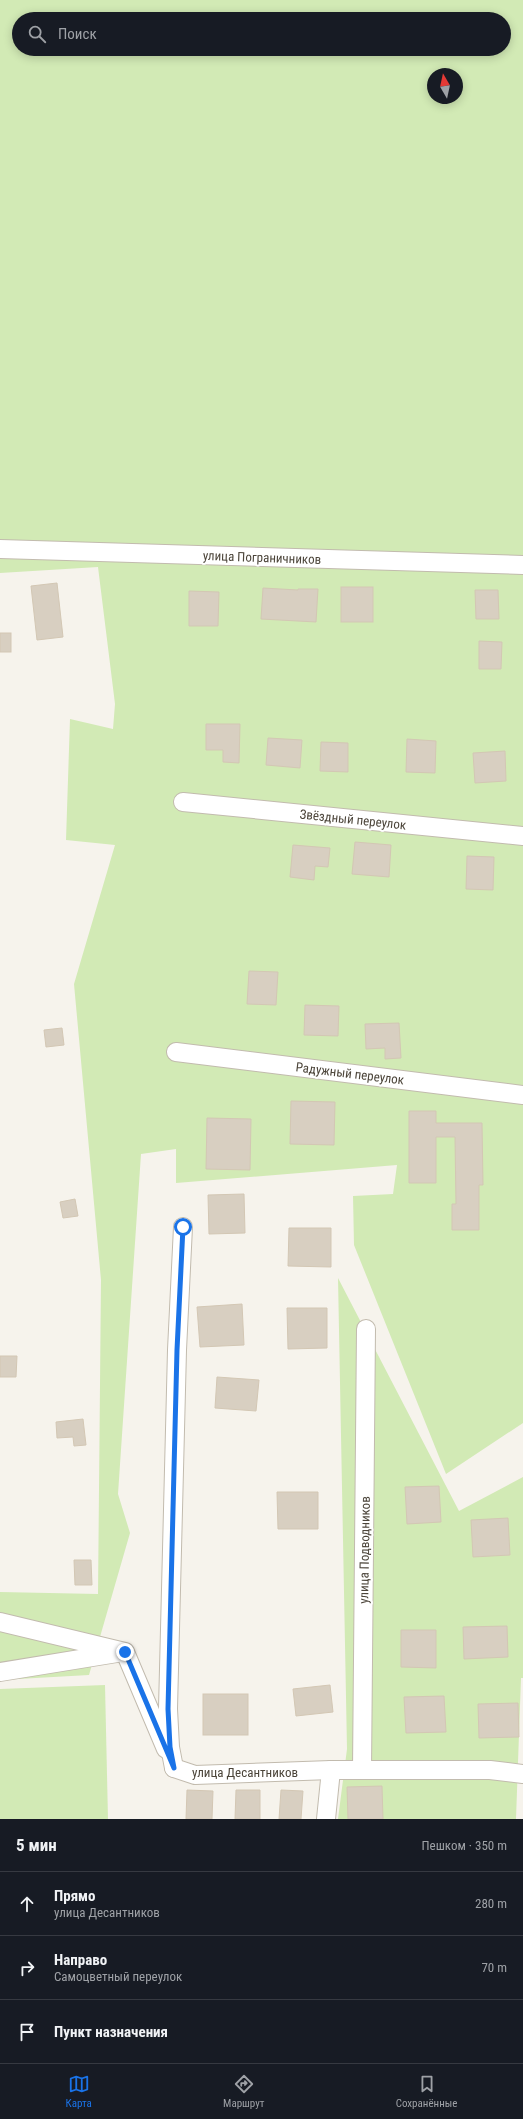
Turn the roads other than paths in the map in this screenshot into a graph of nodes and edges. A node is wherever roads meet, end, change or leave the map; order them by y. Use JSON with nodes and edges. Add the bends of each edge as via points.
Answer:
{"nodes":[{"id":1,"x":0,"y":549,"type":"edge"},
{"id":2,"x":523,"y":565,"type":"edge"},
{"id":3,"x":183,"y":802,"type":"dead end"},
{"id":4,"x":523,"y":836,"type":"edge"},
{"id":5,"x":176,"y":1052,"type":"dead end"},
{"id":6,"x":523,"y":1095,"type":"edge"},
{"id":7,"x":183,"y":1227,"type":"dead end"},
{"id":8,"x":366,"y":1329,"type":"dead end"},
{"id":9,"x":0,"y":1622,"type":"edge"},
{"id":10,"x":125,"y":1652,"type":"junction"},
{"id":11,"x":0,"y":1672,"type":"edge"},
{"id":12,"x":174,"y":1768,"type":"junction"},
{"id":13,"x":331,"y":1770,"type":"junction"},
{"id":14,"x":362,"y":1770,"type":"junction"},
{"id":15,"x":523,"y":1774,"type":"edge"},
{"id":16,"x":326,"y":1819,"type":"edge"}],
"edges":[{"from":1,"to":2,"type":"street","name":"улица Пограничников"},
{"from":3,"to":4,"type":"street","name":"Звёздный переулок"},
{"from":5,"to":6,"type":"street","name":"Радужный переулок"},
{"from":7,"to":12,"type":"street","name":"улица Десантников","via":[[177,1350],[168,1709]]},
{"from":8,"to":14,"type":"street","name":"улица Подводников"},
{"from":9,"to":10,"type":"street"},
{"from":10,"to":11,"type":"street"},
{"from":10,"to":12,"type":"street"},
{"from":12,"to":13,"type":"street","name":"улица Десантников","via":[[195,1775]]},
{"from":13,"to":14,"type":"street","name":"улица Десантников"},
{"from":13,"to":16,"type":"street"},
{"from":14,"to":15,"type":"street","name":"улица Десантников","via":[[490,1770]]}]}
